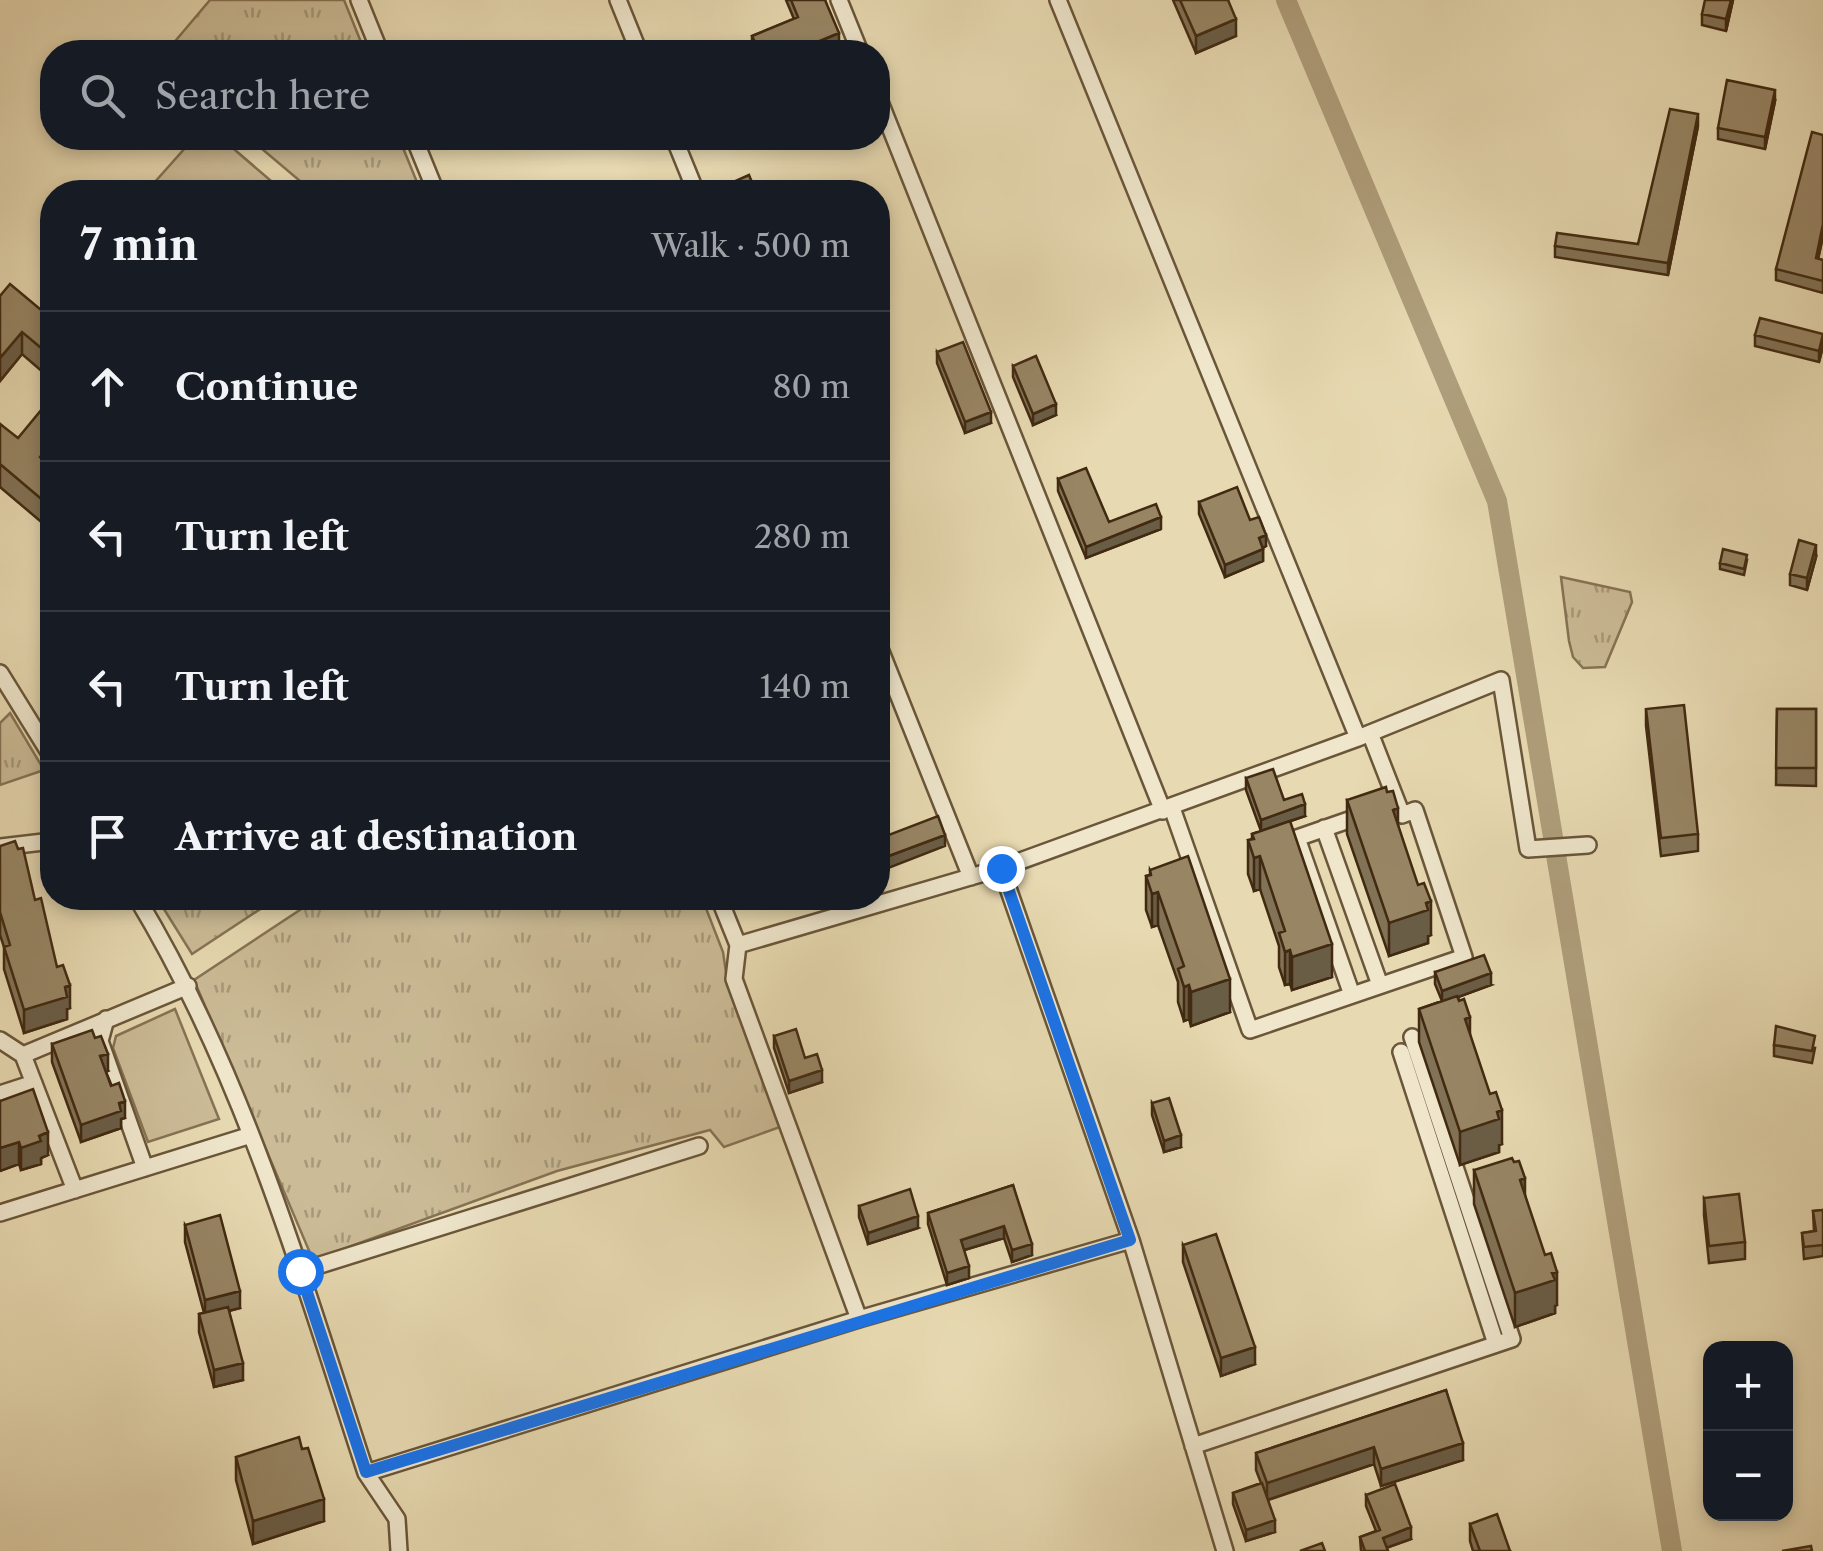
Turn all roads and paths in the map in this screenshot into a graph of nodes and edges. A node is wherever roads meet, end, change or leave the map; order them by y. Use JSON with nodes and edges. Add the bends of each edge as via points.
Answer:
{"nodes":[{"id":1,"x":358,"y":0,"type":"edge"},
{"id":2,"x":618,"y":0,"type":"edge"},
{"id":3,"x":838,"y":0,"type":"edge"},
{"id":4,"x":1058,"y":0,"type":"edge"},
{"id":5,"x":375,"y":40,"type":"edge"},
{"id":6,"x":634,"y":40,"type":"edge"},
{"id":7,"x":855,"y":40,"type":"edge"},
{"id":8,"x":890,"y":126,"type":"edge"},
{"id":9,"x":419,"y":150,"type":"edge"},
{"id":10,"x":679,"y":150,"type":"edge"},
{"id":11,"x":431,"y":180,"type":"edge"},
{"id":12,"x":691,"y":180,"type":"edge"},
{"id":13,"x":0,"y":673,"type":"edge"},
{"id":14,"x":890,"y":674,"type":"edge"},
{"id":15,"x":0,"y":698,"type":"edge"},
{"id":16,"x":18,"y":700,"type":"junction"},
{"id":17,"x":1364,"y":736,"type":"junction"},
{"id":18,"x":40,"y":737,"type":"edge"},
{"id":19,"x":1398,"y":803,"type":"junction"},
{"id":20,"x":1168,"y":809,"type":"junction"},
{"id":21,"x":1324,"y":828,"type":"junction"},
{"id":22,"x":40,"y":842,"type":"edge"},
{"id":23,"x":1588,"y":845,"type":"dead end"},
{"id":24,"x":0,"y":847,"type":"edge"},
{"id":25,"x":1001,"y":868,"type":"junction"},
{"id":26,"x":971,"y":877,"type":"junction"},
{"id":27,"x":890,"y":901,"type":"edge"},
{"id":28,"x":144,"y":910,"type":"edge"},
{"id":29,"x":724,"y":910,"type":"edge"},
{"id":30,"x":860,"y":910,"type":"edge"},
{"id":31,"x":738,"y":946,"type":"junction"},
{"id":32,"x":188,"y":986,"type":"junction"},
{"id":33,"x":1380,"y":986,"type":"junction"},
{"id":34,"x":1352,"y":995,"type":"junction"},
{"id":35,"x":106,"y":1020,"type":"junction"},
{"id":36,"x":1412,"y":1038,"type":"dead end"},
{"id":37,"x":0,"y":1040,"type":"edge"},
{"id":38,"x":1400,"y":1052,"type":"dead end"},
{"id":39,"x":23,"y":1055,"type":"junction"},
{"id":40,"x":34,"y":1083,"type":"junction"},
{"id":41,"x":0,"y":1094,"type":"edge"},
{"id":42,"x":251,"y":1135,"type":"junction"},
{"id":43,"x":700,"y":1146,"type":"dead end"},
{"id":44,"x":145,"y":1168,"type":"junction"},
{"id":45,"x":75,"y":1190,"type":"junction"},
{"id":46,"x":0,"y":1213,"type":"edge"},
{"id":47,"x":1130,"y":1240,"type":"junction"},
{"id":48,"x":300,"y":1271,"type":"junction"},
{"id":49,"x":859,"y":1319,"type":"junction"},
{"id":50,"x":1496,"y":1344,"type":"junction"},
{"id":51,"x":1193,"y":1446,"type":"junction"},
{"id":52,"x":366,"y":1472,"type":"junction"},
{"id":53,"x":399,"y":1551,"type":"edge"},
{"id":54,"x":1225,"y":1551,"type":"edge"}],
"edges":[{"from":1,"to":5,"type":"street"},
{"from":2,"to":6,"type":"street"},
{"from":3,"to":7,"type":"street"},
{"from":4,"to":17,"type":"street"},
{"from":8,"to":20,"type":"street"},
{"from":9,"to":11,"type":"street"},
{"from":10,"to":12,"type":"street"},
{"from":13,"to":16,"type":"street"},
{"from":14,"to":26,"type":"street"},
{"from":15,"to":16,"type":"street"},
{"from":16,"to":18,"type":"street"},
{"from":17,"to":19,"type":"street"},
{"from":17,"to":20,"type":"street"},
{"from":17,"to":23,"type":"street","via":[[1501,680],[1528,849]]},
{"from":19,"to":21,"type":"street"},
{"from":19,"to":33,"type":"street","via":[[1402,815],[1414,810],[1464,957]]},
{"from":20,"to":25,"type":"street"},
{"from":20,"to":34,"type":"street","via":[[1250,1030]]},
{"from":21,"to":33,"type":"street"},
{"from":21,"to":34,"type":"street","via":[[1297,838]]},
{"from":22,"to":24,"type":"street"},
{"from":25,"to":26,"type":"street"},
{"from":25,"to":47,"type":"street"},
{"from":26,"to":27,"type":"street"},
{"from":28,"to":32,"type":"street"},
{"from":29,"to":31,"type":"street"},
{"from":30,"to":31,"type":"street"},
{"from":31,"to":49,"type":"street","via":[[734,979]]},
{"from":32,"to":35,"type":"street"},
{"from":32,"to":42,"type":"street"},
{"from":33,"to":34,"type":"street"},
{"from":35,"to":39,"type":"street"},
{"from":35,"to":44,"type":"street","via":[[100,1042]]},
{"from":36,"to":50,"type":"street","via":[[1512,1339]]},
{"from":37,"to":39,"type":"street"},
{"from":38,"to":50,"type":"street"},
{"from":39,"to":40,"type":"street"},
{"from":40,"to":41,"type":"street"},
{"from":40,"to":45,"type":"street"},
{"from":42,"to":44,"type":"street"},
{"from":42,"to":48,"type":"street"},
{"from":43,"to":48,"type":"street"},
{"from":44,"to":45,"type":"street"},
{"from":45,"to":46,"type":"street"},
{"from":47,"to":49,"type":"street"},
{"from":47,"to":51,"type":"street"},
{"from":48,"to":52,"type":"street"},
{"from":49,"to":52,"type":"street"},
{"from":50,"to":51,"type":"street"},
{"from":51,"to":54,"type":"street"},
{"from":52,"to":53,"type":"street","via":[[397,1519]]}]}
